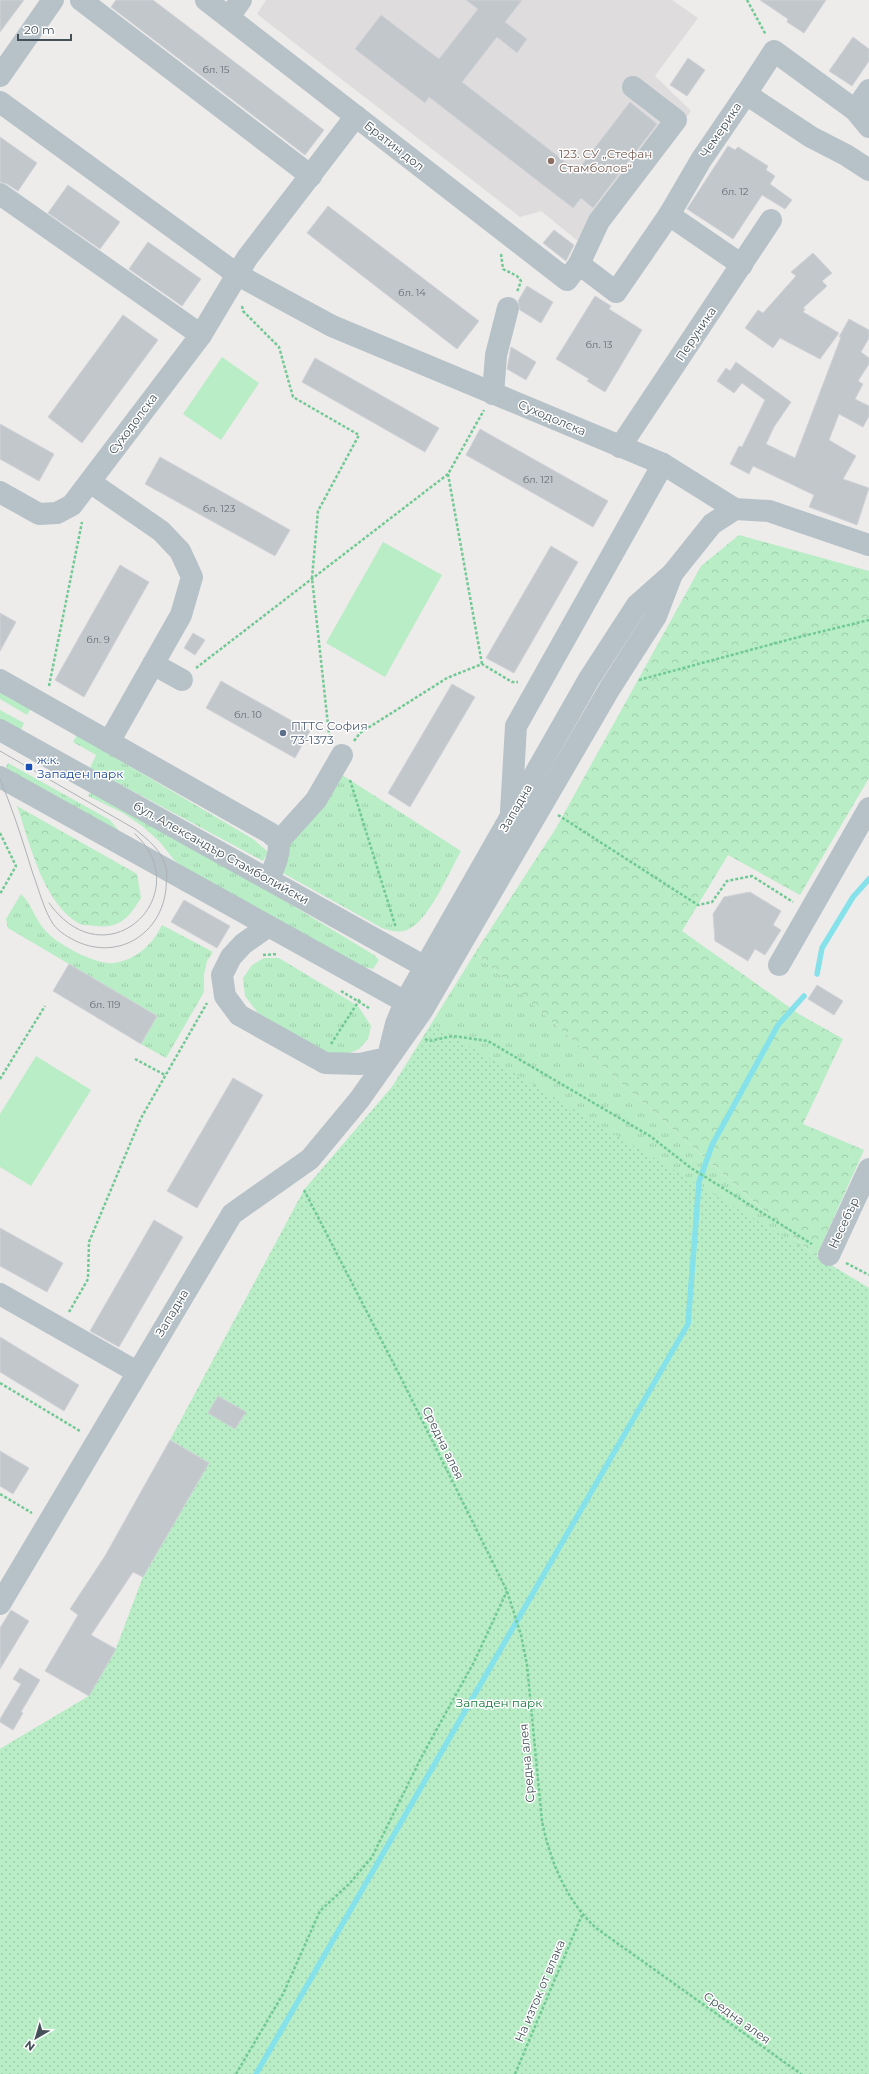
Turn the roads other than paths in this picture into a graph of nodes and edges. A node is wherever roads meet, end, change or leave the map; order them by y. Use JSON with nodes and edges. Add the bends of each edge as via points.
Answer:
{"nodes":[{"id":1,"x":53,"y":0,"type":"edge"},
{"id":2,"x":81,"y":0,"type":"edge"},
{"id":3,"x":206,"y":0,"type":"edge"},
{"id":4,"x":235,"y":8,"type":"edge"},
{"id":5,"x":0,"y":76,"type":"edge"},
{"id":6,"x":633,"y":87,"type":"dead end"},
{"id":7,"x":869,"y":90,"type":"edge"},
{"id":8,"x":746,"y":94,"type":"junction"},
{"id":9,"x":0,"y":102,"type":"edge"},
{"id":10,"x":855,"y":110,"type":"junction"},
{"id":11,"x":356,"y":116,"type":"junction"},
{"id":12,"x":869,"y":127,"type":"edge"},
{"id":13,"x":869,"y":170,"type":"edge"},
{"id":14,"x":311,"y":176,"type":"junction"},
{"id":15,"x":0,"y":194,"type":"edge"},
{"id":16,"x":669,"y":215,"type":"junction"},
{"id":17,"x":771,"y":220,"type":"dead end"},
{"id":18,"x":742,"y":265,"type":"junction"},
{"id":19,"x":573,"y":272,"type":"junction"},
{"id":20,"x":238,"y":275,"type":"junction"},
{"id":21,"x":508,"y":308,"type":"road end"},
{"id":22,"x":201,"y":335,"type":"junction"},
{"id":23,"x":493,"y":394,"type":"junction"},
{"id":24,"x":620,"y":447,"type":"junction"},
{"id":25,"x":663,"y":464,"type":"junction"},
{"id":26,"x":90,"y":482,"type":"junction"},
{"id":27,"x":0,"y":492,"type":"edge"},
{"id":28,"x":735,"y":509,"type":"junction"},
{"id":29,"x":869,"y":545,"type":"edge"},
{"id":30,"x":672,"y":574,"type":"junction"},
{"id":31,"x":153,"y":664,"type":"junction"},
{"id":32,"x":0,"y":680,"type":"edge"},
{"id":33,"x":182,"y":680,"type":"road end"},
{"id":34,"x":0,"y":730,"type":"edge"},
{"id":35,"x":109,"y":742,"type":"junction"},
{"id":36,"x":342,"y":755,"type":"road end"},
{"id":37,"x":0,"y":777,"type":"edge"},
{"id":38,"x":869,"y":808,"type":"edge"},
{"id":39,"x":511,"y":817,"type":"junction"},
{"id":40,"x":279,"y":841,"type":"junction"},
{"id":41,"x":268,"y":880,"type":"junction"},
{"id":42,"x":267,"y":927,"type":"junction"},
{"id":43,"x":779,"y":965,"type":"dead end"},
{"id":44,"x":434,"y":971,"type":"junction"},
{"id":45,"x":414,"y":1007,"type":"junction"},
{"id":46,"x":387,"y":1058,"type":"junction"},
{"id":47,"x":869,"y":1169,"type":"edge"},
{"id":48,"x":829,"y":1255,"type":"road end"},
{"id":49,"x":0,"y":1294,"type":"edge"},
{"id":50,"x":137,"y":1372,"type":"junction"},
{"id":51,"x":0,"y":1604,"type":"edge"}],
"edges":[{"from":1,"to":5,"type":"street"},
{"from":2,"to":14,"type":"street"},
{"from":3,"to":4,"type":"street","name":"Братин дол"},
{"from":4,"to":11,"type":"street","name":"Братин дол"},
{"from":6,"to":19,"type":"street","via":[[676,120],[599,221]]},
{"from":7,"to":10,"type":"street"},
{"from":8,"to":10,"type":"street","via":[[774,51]]},
{"from":8,"to":13,"type":"street","name":"Чемерика","via":[[810,137],[846,154]]},
{"from":8,"to":16,"type":"street","name":"Чемерика","via":[[701,160]]},
{"from":9,"to":20,"type":"street","name":"Суходолска"},
{"from":10,"to":12,"type":"street"},
{"from":11,"to":14,"type":"street"},
{"from":11,"to":19,"type":"street","name":"Братин дол","via":[[502,230]]},
{"from":14,"to":20,"type":"street","via":[[247,258]]},
{"from":15,"to":22,"type":"street"},
{"from":16,"to":18,"type":"street"},
{"from":16,"to":19,"type":"street","name":"Чемерика","via":[[616,292]]},
{"from":17,"to":18,"type":"street","name":"Перуника"},
{"from":18,"to":24,"type":"street","name":"Перуника"},
{"from":20,"to":22,"type":"street","name":"Суходолска"},
{"from":20,"to":23,"type":"street","name":"Суходолска","via":[[332,326]]},
{"from":21,"to":23,"type":"street","via":[[496,355]]},
{"from":22,"to":26,"type":"street","name":"Суходолска"},
{"from":23,"to":24,"type":"street","name":"Суходолска"},
{"from":24,"to":25,"type":"street","name":"Суходолска"},
{"from":25,"to":28,"type":"street","name":"Суходолска"},
{"from":25,"to":39,"type":"street","via":[[516,726]]},
{"from":26,"to":27,"type":"street","name":"Суходолска","via":[[72,506],[57,513],[39,514]]},
{"from":26,"to":31,"type":"street","via":[[161,531],[180,551],[192,576],[181,615]]},
{"from":28,"to":29,"type":"street","name":"Суходолска","via":[[769,511]]},
{"from":28,"to":30,"type":"street","name":"Западна","via":[[712,524]]},
{"from":30,"to":39,"type":"street","name":"Западна","via":[[637,605],[589,679]]},
{"from":30,"to":44,"type":"street","name":"Западна","via":[[656,616],[610,688],[542,805]]},
{"from":31,"to":33,"type":"street"},
{"from":31,"to":35,"type":"street"},
{"from":32,"to":35,"type":"street"},
{"from":34,"to":41,"type":"street","name":"бул. Александър Стамболийски"},
{"from":35,"to":40,"type":"street","via":[[270,833]]},
{"from":36,"to":40,"type":"street","via":[[316,800]]},
{"from":37,"to":42,"type":"street"},
{"from":38,"to":43,"type":"street"},
{"from":39,"to":44,"type":"street","name":"Западна"},
{"from":40,"to":41,"type":"street","via":[[278,859]]},
{"from":41,"to":44,"type":"street","name":"бул. Александър Стамболийски"},
{"from":42,"to":45,"type":"street"},
{"from":42,"to":46,"type":"street","via":[[243,944],[231,957],[222,975],[225,996],[239,1015],[325,1063],[360,1064]]},
{"from":44,"to":45,"type":"street","name":"Западна"},
{"from":45,"to":46,"type":"street","name":"Западна"},
{"from":46,"to":50,"type":"street","name":"Западна","via":[[359,1100],[310,1159],[232,1214]]},
{"from":47,"to":48,"type":"street","name":"Несебър"},
{"from":49,"to":50,"type":"street"},
{"from":50,"to":51,"type":"street","name":"Западна"}]}
